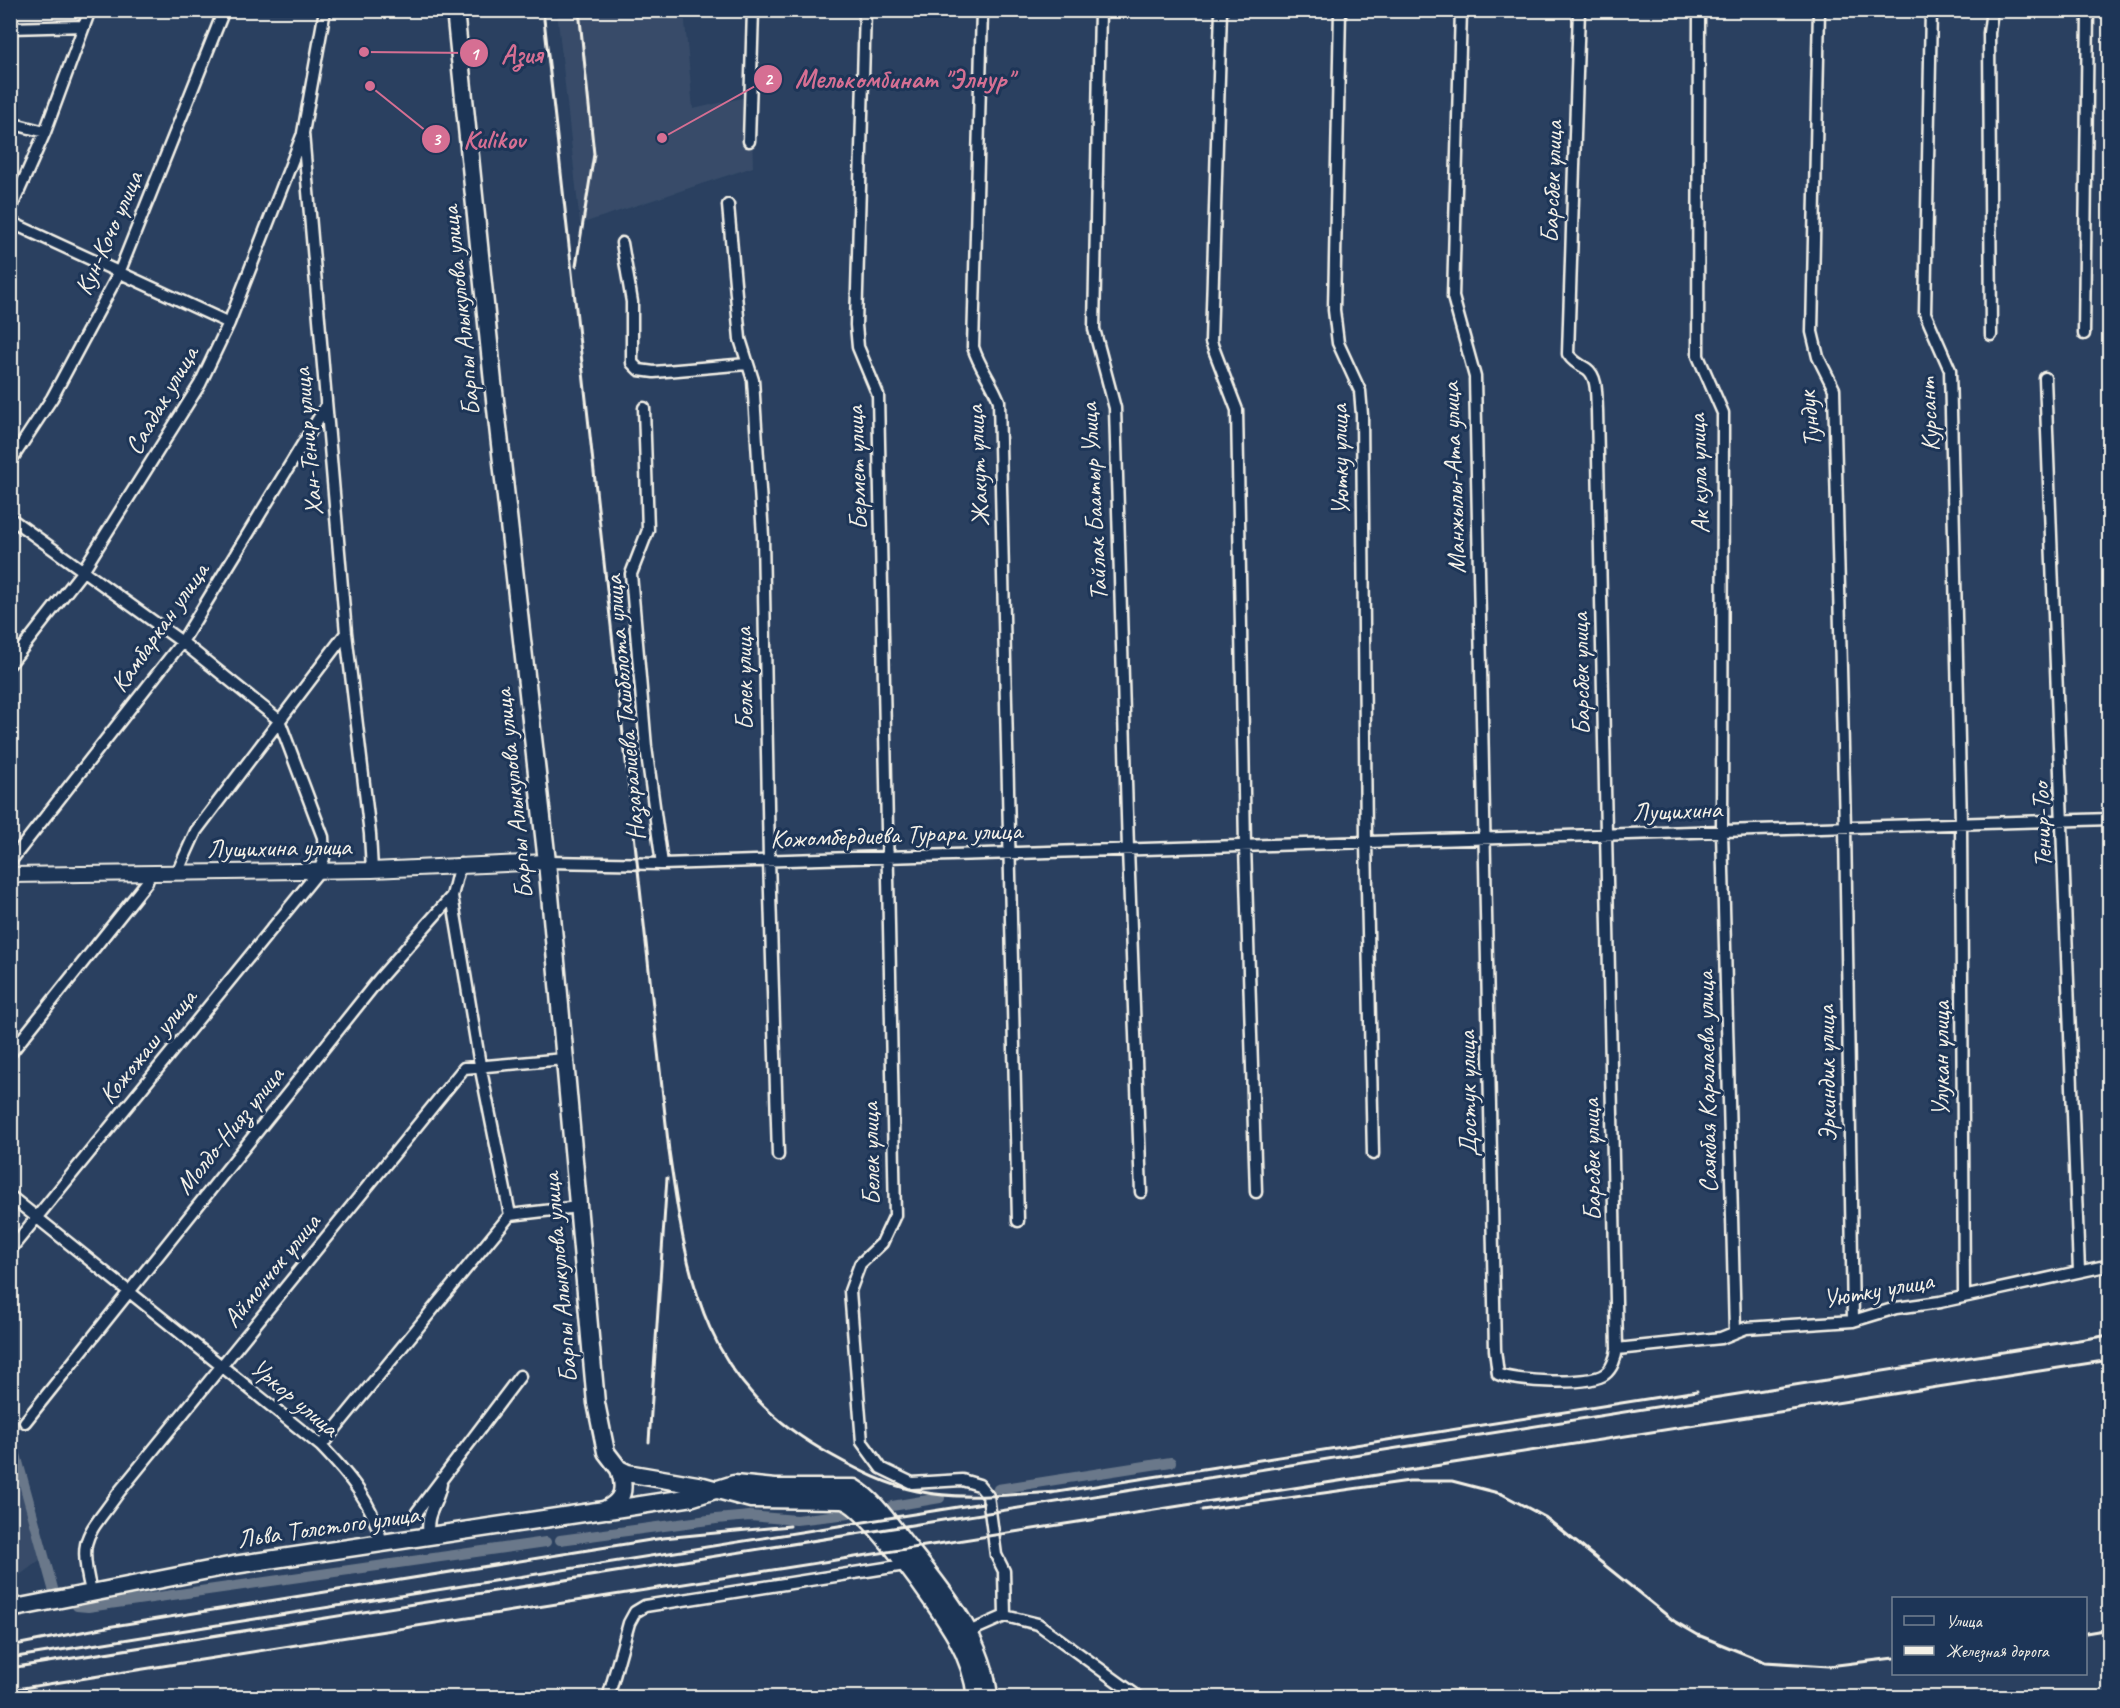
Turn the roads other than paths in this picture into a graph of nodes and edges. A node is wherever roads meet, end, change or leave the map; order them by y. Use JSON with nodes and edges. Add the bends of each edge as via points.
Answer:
{"nodes":[{"id":1,"x":90,"y":10,"type":"edge"},
{"id":2,"x":224,"y":10,"type":"edge"},
{"id":3,"x":325,"y":10,"type":"edge"},
{"id":4,"x":454,"y":10,"type":"edge"},
{"id":5,"x":753,"y":10,"type":"edge"},
{"id":6,"x":865,"y":10,"type":"edge"},
{"id":7,"x":982,"y":10,"type":"edge"},
{"id":8,"x":1100,"y":10,"type":"edge"},
{"id":9,"x":1221,"y":10,"type":"edge"},
{"id":10,"x":1340,"y":10,"type":"edge"},
{"id":11,"x":1461,"y":10,"type":"edge"},
{"id":12,"x":1579,"y":10,"type":"edge"},
{"id":13,"x":1699,"y":10,"type":"edge"},
{"id":14,"x":1819,"y":10,"type":"edge"},
{"id":15,"x":1931,"y":10,"type":"edge"},
{"id":16,"x":1992,"y":10,"type":"edge"},
{"id":17,"x":2088,"y":10,"type":"edge"},
{"id":18,"x":84,"y":27,"type":"junction"},
{"id":19,"x":10,"y":28,"type":"edge"},
{"id":20,"x":10,"y":123,"type":"edge"},
{"id":21,"x":45,"y":132,"type":"junction"},
{"id":22,"x":303,"y":133,"type":"junction"},
{"id":23,"x":749,"y":141,"type":"dead end"},
{"id":24,"x":728,"y":205,"type":"dead end"},
{"id":25,"x":10,"y":211,"type":"edge"},
{"id":26,"x":10,"y":222,"type":"edge"},
{"id":27,"x":622,"y":243,"type":"dead end"},
{"id":28,"x":119,"y":273,"type":"junction"},
{"id":29,"x":229,"y":323,"type":"junction"},
{"id":30,"x":2084,"y":334,"type":"dead end"},
{"id":31,"x":1990,"y":335,"type":"dead end"},
{"id":32,"x":747,"y":364,"type":"junction"},
{"id":33,"x":2045,"y":378,"type":"dead end"},
{"id":34,"x":327,"y":406,"type":"junction"},
{"id":35,"x":644,"y":408,"type":"dead end"},
{"id":36,"x":10,"y":462,"type":"edge"},
{"id":37,"x":10,"y":518,"type":"edge"},
{"id":38,"x":82,"y":572,"type":"junction"},
{"id":39,"x":346,"y":633,"type":"junction"},
{"id":40,"x":182,"y":642,"type":"junction"},
{"id":41,"x":10,"y":664,"type":"edge"},
{"id":42,"x":279,"y":720,"type":"junction"},
{"id":43,"x":2109,"y":819,"type":"edge"},
{"id":44,"x":2063,"y":820,"type":"junction"},
{"id":45,"x":1961,"y":823,"type":"junction"},
{"id":46,"x":1845,"y":827,"type":"junction"},
{"id":47,"x":1722,"y":831,"type":"junction"},
{"id":48,"x":1606,"y":834,"type":"junction"},
{"id":49,"x":1485,"y":838,"type":"junction"},
{"id":50,"x":1366,"y":842,"type":"junction"},
{"id":51,"x":1245,"y":846,"type":"junction"},
{"id":52,"x":1128,"y":849,"type":"junction"},
{"id":53,"x":1011,"y":853,"type":"junction"},
{"id":54,"x":886,"y":857,"type":"junction"},
{"id":55,"x":769,"y":860,"type":"junction"},
{"id":56,"x":10,"y":862,"type":"edge"},
{"id":57,"x":547,"y":862,"type":"junction"},
{"id":58,"x":460,"y":864,"type":"junction"},
{"id":59,"x":662,"y":864,"type":"junction"},
{"id":60,"x":372,"y":870,"type":"junction"},
{"id":61,"x":318,"y":871,"type":"junction"},
{"id":62,"x":150,"y":873,"type":"junction"},
{"id":63,"x":177,"y":873,"type":"junction"},
{"id":64,"x":10,"y":875,"type":"edge"},
{"id":65,"x":452,"y":896,"type":"junction"},
{"id":66,"x":10,"y":1054,"type":"edge"},
{"id":67,"x":564,"y":1059,"type":"junction"},
{"id":68,"x":480,"y":1065,"type":"junction"},
{"id":69,"x":1373,"y":1154,"type":"dead end"},
{"id":70,"x":778,"y":1155,"type":"dead end"},
{"id":71,"x":1141,"y":1192,"type":"dead end"},
{"id":72,"x":1256,"y":1192,"type":"dead end"},
{"id":73,"x":10,"y":1196,"type":"edge"},
{"id":74,"x":578,"y":1207,"type":"junction"},
{"id":75,"x":510,"y":1215,"type":"junction"},
{"id":76,"x":36,"y":1217,"type":"junction"},
{"id":77,"x":1018,"y":1221,"type":"dead end"},
{"id":78,"x":10,"y":1250,"type":"edge"},
{"id":79,"x":2109,"y":1265,"type":"edge"},
{"id":80,"x":2079,"y":1271,"type":"junction"},
{"id":81,"x":129,"y":1292,"type":"junction"},
{"id":82,"x":1964,"y":1295,"type":"junction"},
{"id":83,"x":1853,"y":1321,"type":"junction"},
{"id":84,"x":1735,"y":1332,"type":"junction"},
{"id":85,"x":1617,"y":1349,"type":"junction"},
{"id":86,"x":221,"y":1366,"type":"junction"},
{"id":87,"x":519,"y":1376,"type":"dead end"},
{"id":88,"x":25,"y":1422,"type":"dead end"},
{"id":89,"x":321,"y":1446,"type":"junction"},
{"id":90,"x":619,"y":1469,"type":"junction"},
{"id":91,"x":442,"y":1481,"type":"junction"},
{"id":92,"x":716,"y":1489,"type":"junction"},
{"id":93,"x":604,"y":1510,"type":"junction"},
{"id":94,"x":417,"y":1512,"type":"dead end"},
{"id":95,"x":429,"y":1536,"type":"junction"},
{"id":96,"x":381,"y":1543,"type":"junction"},
{"id":97,"x":905,"y":1565,"type":"junction"},
{"id":98,"x":91,"y":1591,"type":"junction"},
{"id":99,"x":10,"y":1609,"type":"edge"},
{"id":100,"x":1005,"y":1616,"type":"junction"},
{"id":101,"x":962,"y":1634,"type":"junction"},
{"id":102,"x":608,"y":1698,"type":"edge"},
{"id":103,"x":976,"y":1698,"type":"edge"},
{"id":104,"x":989,"y":1698,"type":"edge"},
{"id":105,"x":1140,"y":1698,"type":"edge"}],
"edges":[{"from":1,"to":18,"type":"street"},
{"from":2,"to":28,"type":"street","name":"Кун-Кочо улица"},
{"from":3,"to":22,"type":"street","name":"Хан-Тенир улица"},
{"from":4,"to":57,"type":"main road","name":"Барпы Алыкулова улица"},
{"from":5,"to":23,"type":"street"},
{"from":6,"to":54,"type":"street","name":"Бермет улица","via":[[856,326],[858,347],[878,395]]},
{"from":7,"to":53,"type":"street","name":"Жакут улица","via":[[973,347],[980,369],[993,385],[999,401]]},
{"from":8,"to":52,"type":"street","name":"Тайлак Баатыр Улица","via":[[1094,329],[1115,408]]},
{"from":9,"to":51,"type":"street","via":[[1211,342],[1237,410]]},
{"from":10,"to":50,"type":"street","name":"Уютку улица","via":[[1334,310],[1338,343],[1360,391],[1362,415]]},
{"from":11,"to":49,"type":"street","name":"Манжылы-Ата улица","via":[[1453,297],[1475,377]]},
{"from":12,"to":48,"type":"street","name":"Барсбек улица","via":[[1568,354],[1594,377],[1597,410]]},
{"from":13,"to":47,"type":"street","name":"Ак кула улица","via":[[1698,356],[1723,413]]},
{"from":14,"to":46,"type":"street","name":"Тундук","via":[[1812,332],[1818,357],[1834,389]]},
{"from":15,"to":45,"type":"street","name":"Курсант","via":[[1925,313],[1950,370]]},
{"from":16,"to":31,"type":"street"},
{"from":17,"to":30,"type":"street"},
{"from":18,"to":19,"type":"street"},
{"from":18,"to":21,"type":"street"},
{"from":20,"to":21,"type":"street"},
{"from":21,"to":25,"type":"street"},
{"from":22,"to":29,"type":"street","name":"Саадак улица"},
{"from":22,"to":34,"type":"street","name":"Хан-Тенир улица"},
{"from":24,"to":32,"type":"street","name":"Белек улица","via":[[740,339]]},
{"from":26,"to":28,"type":"street"},
{"from":27,"to":32,"type":"street","via":[[632,302],[632,363],[639,370]]},
{"from":28,"to":29,"type":"street"},
{"from":28,"to":36,"type":"street","name":"Кун-Кочо улица","via":[[52,398]]},
{"from":29,"to":38,"type":"street","name":"Саадак улица","via":[[200,384]]},
{"from":32,"to":55,"type":"street","name":"Белек улица","via":[[753,380],[764,536]]},
{"from":33,"to":44,"type":"street","name":"Тенир-Тоо"},
{"from":34,"to":39,"type":"street","name":"Хан-Тенир улица"},
{"from":34,"to":40,"type":"street","name":"Камбаркан улица"},
{"from":35,"to":59,"type":"street","name":"Назаралиева Ташболота улица","via":[[648,530],[631,574],[646,747]]},
{"from":37,"to":38,"type":"street"},
{"from":38,"to":40,"type":"street"},
{"from":38,"to":41,"type":"street","name":"Саадак улица"},
{"from":39,"to":42,"type":"street"},
{"from":39,"to":60,"type":"street","name":"Хан-Тенир улица"},
{"from":40,"to":42,"type":"street"},
{"from":40,"to":56,"type":"street","name":"Камбаркан улица"},
{"from":42,"to":61,"type":"street","via":[[323,837],[324,858]]},
{"from":42,"to":63,"type":"street","via":[[196,831]]},
{"from":43,"to":44,"type":"street","name":"Лущихина"},
{"from":44,"to":45,"type":"street","name":"Лущихина"},
{"from":44,"to":80,"type":"street","name":"Тенир-Тоо"},
{"from":45,"to":46,"type":"street","name":"Лущихина"},
{"from":45,"to":82,"type":"street","name":"Улукан улица"},
{"from":46,"to":47,"type":"street","name":"Лущихина"},
{"from":46,"to":83,"type":"street","name":"Эркиндик улица"},
{"from":47,"to":48,"type":"street","name":"Лущихина"},
{"from":47,"to":84,"type":"street","name":"Саякбая Каралаева улица"},
{"from":48,"to":49,"type":"street","name":"Лущихина"},
{"from":48,"to":85,"type":"street","name":"Барсбек улица"},
{"from":49,"to":50,"type":"street","name":"Лущихина"},
{"from":49,"to":85,"type":"street","name":"Достук улица","via":[[1498,1374],[1525,1381],[1590,1380],[1605,1374]]},
{"from":50,"to":51,"type":"street","name":"Лущихина"},
{"from":50,"to":69,"type":"street","name":"Уютку улица"},
{"from":51,"to":52,"type":"street","name":"Кожомбердиева Турара улица"},
{"from":51,"to":72,"type":"street"},
{"from":52,"to":53,"type":"street","name":"Кожомбердиева Турара улица"},
{"from":52,"to":71,"type":"street","name":"Тайлак Баатыр Улица"},
{"from":53,"to":54,"type":"street","name":"Кожомбердиева Турара улица"},
{"from":53,"to":77,"type":"street","name":"Жакут улица"},
{"from":54,"to":55,"type":"street","name":"Кожомбердиева Турара улица"},
{"from":54,"to":100,"type":"street","name":"Белек улица","via":[[895,1215],[882,1244],[860,1264],[850,1291],[862,1442],[882,1468],[912,1483],[962,1480],[979,1485],[988,1496],[996,1555],[1004,1570]]},
{"from":55,"to":59,"type":"street","name":"Кожомбердиева Турара улица"},
{"from":55,"to":70,"type":"street","name":"Белек улица"},
{"from":57,"to":58,"type":"street","name":"Лущихина улица"},
{"from":57,"to":59,"type":"street","name":"Кожомбердиева Турара улица"},
{"from":57,"to":67,"type":"main road","name":"Барпы Алыкулова улица"},
{"from":58,"to":60,"type":"street","name":"Лущихина улица"},
{"from":58,"to":65,"type":"street","name":"Молдо-Нияз улица"},
{"from":60,"to":61,"type":"street","name":"Лущихина улица"},
{"from":61,"to":63,"type":"street","name":"Лущихина улица"},
{"from":61,"to":76,"type":"street","name":"Кожожаш улица"},
{"from":62,"to":63,"type":"street","name":"Лущихина улица"},
{"from":62,"to":64,"type":"street","name":"Лущихина улица"},
{"from":62,"to":66,"type":"street","via":[[147,882]]},
{"from":65,"to":68,"type":"street"},
{"from":65,"to":81,"type":"street","name":"Молдо-Нияз улица","via":[[379,979]]},
{"from":67,"to":68,"type":"street","name":"Аймончок улица"},
{"from":67,"to":74,"type":"main road","name":"Барпы Алыкулова улица"},
{"from":68,"to":75,"type":"street"},
{"from":68,"to":86,"type":"street","name":"Аймончок улица","via":[[464,1068]]},
{"from":73,"to":76,"type":"street","name":"Уркор улица"},
{"from":74,"to":75,"type":"street"},
{"from":74,"to":90,"type":"main road","name":"Барпы Алыкулова улица","via":[[598,1422],[606,1452]]},
{"from":75,"to":89,"type":"street"},
{"from":76,"to":78,"type":"street","name":"Кожожаш улица"},
{"from":76,"to":81,"type":"street","name":"Уркор улица"},
{"from":79,"to":80,"type":"street","name":"Уютку улица"},
{"from":80,"to":82,"type":"street","name":"Уютку улица"},
{"from":81,"to":86,"type":"street","name":"Уркор улица"},
{"from":81,"to":88,"type":"street","name":"Молдо-Нияз улица"},
{"from":82,"to":83,"type":"street","name":"Уютку улица"},
{"from":83,"to":84,"type":"street","name":"Уютку улица"},
{"from":84,"to":85,"type":"street","name":"Уютку улица","via":[[1721,1338]]},
{"from":86,"to":89,"type":"street","name":"Уркор улица"},
{"from":86,"to":98,"type":"street","name":"Аймончок улица","via":[[88,1536],[83,1551]]},
{"from":87,"to":91,"type":"street"},
{"from":89,"to":96,"type":"street","name":"Уркор улица","via":[[356,1485],[374,1518]]},
{"from":90,"to":92,"type":"main road","via":[[647,1478]]},
{"from":90,"to":93,"type":"main road","via":[[623,1492],[615,1505]]},
{"from":91,"to":94,"type":"street"},
{"from":91,"to":95,"type":"street","via":[[439,1498],[426,1519]]},
{"from":92,"to":93,"type":"main road","name":"Льва Толстого улица","via":[[693,1497]]},
{"from":92,"to":97,"type":"main road","via":[[736,1497],[771,1501],[848,1501],[866,1516]]},
{"from":92,"to":101,"type":"main road","via":[[734,1484],[854,1488],[872,1504],[953,1606]]},
{"from":93,"to":95,"type":"main road","name":"Льва Толстого улица"},
{"from":95,"to":96,"type":"main road","name":"Льва Толстого улица"},
{"from":96,"to":98,"type":"main road","name":"Льва Толстого улица"},
{"from":97,"to":101,"type":"main road"},
{"from":97,"to":102,"type":"street","via":[[645,1606],[635,1612],[629,1623]]},
{"from":98,"to":99,"type":"main road","name":"Льва Толстого улица"},
{"from":100,"to":101,"type":"street"},
{"from":100,"to":105,"type":"street","via":[[1038,1624]]},
{"from":101,"to":103,"type":"main road"},
{"from":101,"to":104,"type":"main road","via":[[986,1676]]}]}
